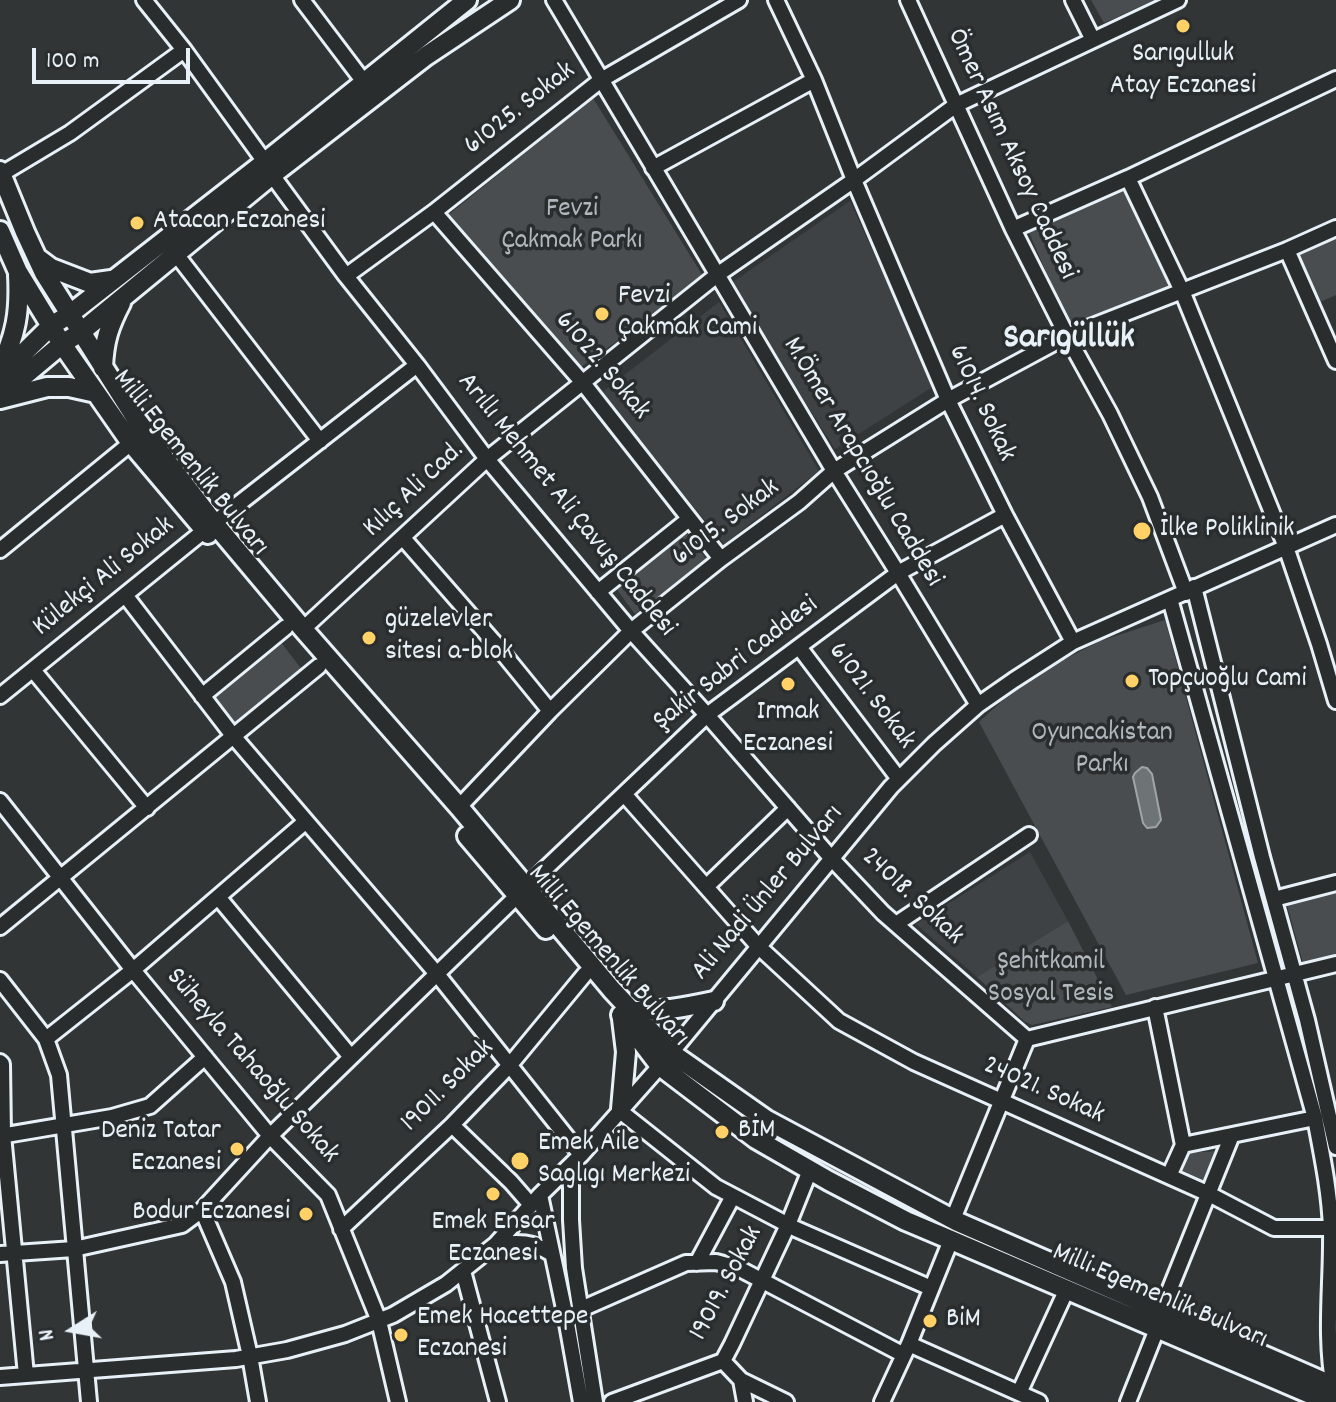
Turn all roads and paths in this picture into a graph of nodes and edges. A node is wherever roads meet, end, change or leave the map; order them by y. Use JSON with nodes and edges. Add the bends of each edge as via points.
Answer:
{"nodes":[{"id":1,"x":144,"y":0,"type":"edge"},
{"id":2,"x":302,"y":0,"type":"edge"},
{"id":3,"x":467,"y":0,"type":"edge"},
{"id":4,"x":510,"y":0,"type":"edge"},
{"id":5,"x":554,"y":0,"type":"edge"},
{"id":6,"x":739,"y":0,"type":"edge"},
{"id":7,"x":776,"y":0,"type":"edge"},
{"id":8,"x":908,"y":0,"type":"edge"},
{"id":9,"x":1073,"y":0,"type":"edge"},
{"id":10,"x":1178,"y":0,"type":"edge"},
{"id":11,"x":1093,"y":40,"type":"junction"},
{"id":12,"x":184,"y":50,"type":"junction"},
{"id":13,"x":1336,"y":79,"type":"edge"},
{"id":14,"x":601,"y":80,"type":"junction"},
{"id":15,"x":814,"y":80,"type":"junction"},
{"id":16,"x":364,"y":82,"type":"junction"},
{"id":17,"x":956,"y":105,"type":"junction"},
{"id":18,"x":268,"y":168,"type":"junction"},
{"id":19,"x":653,"y":168,"type":"junction"},
{"id":20,"x":0,"y":173,"type":"edge"},
{"id":21,"x":1128,"y":178,"type":"junction"},
{"id":22,"x":854,"y":180,"type":"junction"},
{"id":23,"x":434,"y":212,"type":"junction"},
{"id":24,"x":1336,"y":228,"type":"edge"},
{"id":25,"x":1013,"y":229,"type":"junction"},
{"id":26,"x":0,"y":231,"type":"edge"},
{"id":27,"x":1287,"y":250,"type":"junction"},
{"id":28,"x":176,"y":254,"type":"junction"},
{"id":29,"x":36,"y":257,"type":"junction"},
{"id":30,"x":18,"y":272,"type":"junction"},
{"id":31,"x":717,"y":275,"type":"junction"},
{"id":32,"x":346,"y":276,"type":"junction"},
{"id":33,"x":114,"y":280,"type":"junction"},
{"id":34,"x":1182,"y":291,"type":"junction"},
{"id":35,"x":125,"y":296,"type":"junction"},
{"id":36,"x":70,"y":314,"type":"junction"},
{"id":37,"x":51,"y":326,"type":"junction"},
{"id":38,"x":81,"y":332,"type":"junction"},
{"id":39,"x":1067,"y":336,"type":"junction"},
{"id":40,"x":62,"y":344,"type":"junction"},
{"id":41,"x":1336,"y":361,"type":"edge"},
{"id":42,"x":417,"y":365,"type":"junction"},
{"id":43,"x":0,"y":368,"type":"edge"},
{"id":44,"x":103,"y":368,"type":"junction"},
{"id":45,"x":0,"y":376,"type":"edge"},
{"id":46,"x":583,"y":383,"type":"junction"},
{"id":47,"x":96,"y":393,"type":"junction"},
{"id":48,"x":0,"y":397,"type":"edge"},
{"id":49,"x":948,"y":400,"type":"junction"},
{"id":50,"x":320,"y":441,"type":"junction"},
{"id":51,"x":131,"y":443,"type":"junction"},
{"id":52,"x":487,"y":459,"type":"junction"},
{"id":53,"x":834,"y":471,"type":"junction"},
{"id":54,"x":1005,"y":515,"type":"junction"},
{"id":55,"x":689,"y":519,"type":"junction"},
{"id":56,"x":1336,"y":525,"type":"edge"},
{"id":57,"x":209,"y":526,"type":"junction"},
{"id":58,"x":403,"y":538,"type":"junction"},
{"id":59,"x":1286,"y":547,"type":"junction"},
{"id":60,"x":0,"y":550,"type":"edge"},
{"id":61,"x":721,"y":559,"type":"junction"},
{"id":62,"x":898,"y":573,"type":"junction"},
{"id":63,"x":1190,"y":590,"type":"junction"},
{"id":64,"x":598,"y":592,"type":"junction"},
{"id":65,"x":125,"y":595,"type":"junction"},
{"id":66,"x":1170,"y":599,"type":"junction"},
{"id":67,"x":294,"y":628,"type":"junction"},
{"id":68,"x":631,"y":631,"type":"junction"},
{"id":69,"x":1073,"y":642,"type":"junction"},
{"id":70,"x":799,"y":647,"type":"junction"},
{"id":71,"x":319,"y":666,"type":"junction"},
{"id":72,"x":33,"y":670,"type":"junction"},
{"id":73,"x":0,"y":696,"type":"edge"},
{"id":74,"x":202,"y":696,"type":"junction"},
{"id":75,"x":1336,"y":701,"type":"edge"},
{"id":76,"x":978,"y":705,"type":"junction"},
{"id":77,"x":550,"y":711,"type":"junction"},
{"id":78,"x":707,"y":715,"type":"junction"},
{"id":79,"x":234,"y":737,"type":"junction"},
{"id":80,"x":899,"y":779,"type":"junction"},
{"id":81,"x":624,"y":794,"type":"junction"},
{"id":82,"x":0,"y":801,"type":"edge"},
{"id":83,"x":459,"y":807,"type":"junction"},
{"id":84,"x":147,"y":808,"type":"junction"},
{"id":85,"x":788,"y":808,"type":"junction"},
{"id":86,"x":305,"y":822,"type":"junction"},
{"id":87,"x":1029,"y":835,"type":"dead end"},
{"id":88,"x":832,"y":859,"type":"junction"},
{"id":89,"x":61,"y":877,"type":"junction"},
{"id":90,"x":1336,"y":883,"type":"edge"},
{"id":91,"x":706,"y":887,"type":"junction"},
{"id":92,"x":521,"y":892,"type":"junction"},
{"id":93,"x":218,"y":897,"type":"junction"},
{"id":94,"x":1274,"y":899,"type":"junction"},
{"id":95,"x":896,"y":924,"type":"junction"},
{"id":96,"x":0,"y":927,"type":"edge"},
{"id":97,"x":759,"y":947,"type":"junction"},
{"id":98,"x":1336,"y":964,"type":"edge"},
{"id":99,"x":133,"y":970,"type":"junction"},
{"id":100,"x":1294,"y":973,"type":"junction"},
{"id":101,"x":437,"y":974,"type":"junction"},
{"id":102,"x":585,"y":974,"type":"junction"},
{"id":103,"x":1277,"y":978,"type":"junction"},
{"id":104,"x":0,"y":980,"type":"edge"},
{"id":105,"x":714,"y":1001,"type":"junction"},
{"id":106,"x":1155,"y":1007,"type":"junction"},
{"id":107,"x":627,"y":1014,"type":"junction"},
{"id":108,"x":46,"y":1039,"type":"junction"},
{"id":109,"x":1027,"y":1039,"type":"junction"},
{"id":110,"x":205,"y":1057,"type":"junction"},
{"id":111,"x":351,"y":1057,"type":"junction"},
{"id":112,"x":665,"y":1059,"type":"junction"},
{"id":113,"x":0,"y":1062,"type":"edge"},
{"id":114,"x":509,"y":1066,"type":"junction"},
{"id":115,"x":1001,"y":1102,"type":"junction"},
{"id":116,"x":621,"y":1110,"type":"junction"},
{"id":117,"x":1327,"y":1116,"type":"edge"},
{"id":118,"x":63,"y":1125,"type":"junction"},
{"id":119,"x":452,"y":1125,"type":"junction"},
{"id":120,"x":2,"y":1135,"type":"edge"},
{"id":121,"x":1232,"y":1135,"type":"junction"},
{"id":122,"x":270,"y":1136,"type":"junction"},
{"id":123,"x":1183,"y":1145,"type":"junction"},
{"id":124,"x":1336,"y":1147,"type":"edge"},
{"id":125,"x":576,"y":1160,"type":"junction"},
{"id":126,"x":810,"y":1170,"type":"junction"},
{"id":127,"x":1169,"y":1176,"type":"junction"},
{"id":128,"x":1209,"y":1194,"type":"junction"},
{"id":129,"x":733,"y":1196,"type":"junction"},
{"id":130,"x":535,"y":1200,"type":"junction"},
{"id":131,"x":202,"y":1210,"type":"junction"},
{"id":132,"x":953,"y":1219,"type":"junction"},
{"id":133,"x":788,"y":1225,"type":"junction"},
{"id":134,"x":1334,"y":1228,"type":"edge"},
{"id":135,"x":341,"y":1229,"type":"junction"},
{"id":136,"x":951,"y":1240,"type":"junction"},
{"id":137,"x":496,"y":1244,"type":"junction"},
{"id":138,"x":74,"y":1249,"type":"junction"},
{"id":139,"x":7,"y":1254,"type":"edge"},
{"id":140,"x":552,"y":1254,"type":"junction"},
{"id":141,"x":697,"y":1263,"type":"junction"},
{"id":142,"x":463,"y":1271,"type":"junction"},
{"id":143,"x":762,"y":1280,"type":"junction"},
{"id":144,"x":931,"y":1288,"type":"junction"},
{"id":145,"x":1067,"y":1289,"type":"junction"},
{"id":146,"x":579,"y":1310,"type":"junction"},
{"id":147,"x":1159,"y":1320,"type":"junction"},
{"id":148,"x":379,"y":1321,"type":"junction"},
{"id":149,"x":906,"y":1349,"type":"junction"},
{"id":150,"x":250,"y":1356,"type":"junction"},
{"id":151,"x":723,"y":1361,"type":"junction"},
{"id":152,"x":85,"y":1371,"type":"junction"},
{"id":153,"x":26,"y":1375,"type":"junction"},
{"id":154,"x":0,"y":1377,"type":"edge"},
{"id":155,"x":741,"y":1380,"type":"junction"},
{"id":156,"x":1334,"y":1391,"type":"edge"},
{"id":157,"x":1030,"y":1399,"type":"edge"},
{"id":158,"x":89,"y":1402,"type":"edge"},
{"id":159,"x":258,"y":1402,"type":"edge"},
{"id":160,"x":398,"y":1402,"type":"edge"},
{"id":161,"x":498,"y":1402,"type":"edge"},
{"id":162,"x":581,"y":1402,"type":"edge"},
{"id":163,"x":595,"y":1402,"type":"edge"},
{"id":164,"x":612,"y":1402,"type":"edge"},
{"id":165,"x":745,"y":1402,"type":"edge"},
{"id":166,"x":786,"y":1402,"type":"edge"},
{"id":167,"x":882,"y":1402,"type":"edge"},
{"id":168,"x":1128,"y":1402,"type":"edge"}],
"edges":[{"from":1,"to":12,"type":"street","name":"Arıllı Mehmet Ali Çavuş Caddesi"},
{"from":2,"to":16,"type":"street"},
{"from":3,"to":16,"type":"main road"},
{"from":4,"to":18,"type":"main road"},
{"from":5,"to":14,"type":"street","name":"M.Ömer Arapcıoğlu Caddesi"},
{"from":6,"to":14,"type":"street","name":"61025. Sokak"},
{"from":7,"to":15,"type":"street","name":"61014. Sokak"},
{"from":8,"to":17,"type":"street","name":"Ömer Asım Aksoy Caddesi"},
{"from":9,"to":11,"type":"street"},
{"from":10,"to":11,"type":"street","name":"Kılıç Ali Cad."},
{"from":11,"to":17,"type":"street","name":"Kılıç Ali Cad."},
{"from":12,"to":18,"type":"street","name":"Arıllı Mehmet Ali Çavuş Caddesi"},
{"from":12,"to":20,"type":"street","via":[[70,133]]},
{"from":13,"to":21,"type":"street"},
{"from":14,"to":19,"type":"street","name":"M.Ömer Arapcıoğlu Caddesi"},
{"from":14,"to":23,"type":"street","name":"61025. Sokak"},
{"from":15,"to":19,"type":"street"},
{"from":15,"to":22,"type":"street","name":"61014. Sokak"},
{"from":16,"to":18,"type":"main road"},
{"from":17,"to":22,"type":"street","name":"Kılıç Ali Cad."},
{"from":17,"to":25,"type":"street","name":"Ömer Asım Aksoy Caddesi"},
{"from":18,"to":28,"type":"main road"},
{"from":18,"to":32,"type":"street","name":"Arıllı Mehmet Ali Çavuş Caddesi"},
{"from":18,"to":33,"type":"main road"},
{"from":19,"to":31,"type":"street","name":"M.Ömer Arapcıoğlu Caddesi"},
{"from":20,"to":29,"type":"main road","name":"Milli Egemenlik Bulvarı"},
{"from":21,"to":25,"type":"street"},
{"from":21,"to":34,"type":"street"},
{"from":22,"to":31,"type":"street","name":"Kılıç Ali Cad."},
{"from":22,"to":49,"type":"street","name":"61014. Sokak"},
{"from":23,"to":32,"type":"street","name":"61025. Sokak"},
{"from":23,"to":46,"type":"street","name":"61022. Sokak"},
{"from":24,"to":27,"type":"street","name":"61015. Sokak"},
{"from":25,"to":39,"type":"street","name":"Ömer Asım Aksoy Caddesi"},
{"from":26,"to":30,"type":"main road","name":"Milli Egemenlik Bulvarı"},
{"from":27,"to":34,"type":"street","name":"61015. Sokak"},
{"from":27,"to":41,"type":"street"},
{"from":28,"to":35,"type":"main road"},
{"from":28,"to":50,"type":"street"},
{"from":29,"to":33,"type":"main road","via":[[90,283]]},
{"from":29,"to":36,"type":"main road","name":"Milli Egemenlik Bulvarı"},
{"from":30,"to":37,"type":"main road","name":"Milli Egemenlik Bulvarı"},
{"from":30,"to":43,"type":"main road","via":[[17,319]]},
{"from":31,"to":46,"type":"street","name":"Kılıç Ali Cad."},
{"from":31,"to":53,"type":"street","name":"M.Ömer Arapcıoğlu Caddesi"},
{"from":32,"to":42,"type":"street","name":"Arıllı Mehmet Ali Çavuş Caddesi"},
{"from":33,"to":36,"type":"main road"},
{"from":34,"to":39,"type":"street","name":"61015. Sokak"},
{"from":34,"to":59,"type":"street"},
{"from":35,"to":38,"type":"main road"},
{"from":35,"to":44,"type":"main road","via":[[107,331]]},
{"from":36,"to":37,"type":"main road"},
{"from":36,"to":38,"type":"main road","name":"Milli Egemenlik Bulvarı"},
{"from":37,"to":40,"type":"main road","name":"Milli Egemenlik Bulvarı"},
{"from":37,"to":45,"type":"main road"},
{"from":38,"to":40,"type":"main road"},
{"from":38,"to":44,"type":"main road","name":"Milli Egemenlik Bulvarı"},
{"from":39,"to":49,"type":"street","name":"61015. Sokak"},
{"from":39,"to":63,"type":"street","name":"Ömer Asım Aksoy Caddesi","via":[[1110,414]]},
{"from":40,"to":47,"type":"main road","name":"Milli Egemenlik Bulvarı"},
{"from":40,"to":48,"type":"main road"},
{"from":42,"to":50,"type":"street","name":"Külekçi Ali Sokak"},
{"from":42,"to":52,"type":"street","name":"Arıllı Mehmet Ali Çavuş Caddesi"},
{"from":44,"to":57,"type":"main road","name":"Milli Egemenlik Bulvarı"},
{"from":46,"to":52,"type":"street","name":"Kılıç Ali Cad."},
{"from":46,"to":55,"type":"street","name":"61022. Sokak"},
{"from":47,"to":48,"type":"main road","via":[[47,387]]},
{"from":47,"to":51,"type":"main road","name":"Milli Egemenlik Bulvarı"},
{"from":49,"to":53,"type":"street","name":"61015. Sokak"},
{"from":49,"to":54,"type":"street","name":"61014. Sokak"},
{"from":50,"to":57,"type":"street","name":"Külekçi Ali Sokak"},
{"from":51,"to":57,"type":"main road","name":"Milli Egemenlik Bulvarı"},
{"from":51,"to":60,"type":"street"},
{"from":52,"to":58,"type":"street","name":"Kılıç Ali Cad."},
{"from":52,"to":64,"type":"street","name":"Arıllı Mehmet Ali Çavuş Caddesi"},
{"from":53,"to":61,"type":"street","name":"61015. Sokak"},
{"from":53,"to":62,"type":"street","name":"M.Ömer Arapcıoğlu Caddesi"},
{"from":54,"to":62,"type":"street","name":"Şakir Sabri Caddesi"},
{"from":54,"to":69,"type":"street","name":"61014. Sokak"},
{"from":55,"to":61,"type":"street","name":"61022. Sokak"},
{"from":55,"to":64,"type":"street"},
{"from":56,"to":59,"type":"street","name":"Ali Nadi Ünler Bulvarı"},
{"from":57,"to":65,"type":"street","name":"Külekçi Ali Sokak"},
{"from":57,"to":67,"type":"main road","name":"Milli Egemenlik Bulvarı"},
{"from":58,"to":67,"type":"street","name":"Kılıç Ali Cad."},
{"from":58,"to":77,"type":"street"},
{"from":59,"to":63,"type":"street","name":"Ali Nadi Ünler Bulvarı"},
{"from":59,"to":75,"type":"street"},
{"from":61,"to":68,"type":"street","name":"61015. Sokak"},
{"from":62,"to":70,"type":"street","name":"Şakir Sabri Caddesi"},
{"from":62,"to":76,"type":"street","name":"M.Ömer Arapcıoğlu Caddesi"},
{"from":63,"to":66,"type":"street","name":"Ali Nadi Ünler Bulvarı"},
{"from":63,"to":94,"type":"street","name":"Ömer Asım Aksoy Caddesi"},
{"from":64,"to":68,"type":"street","name":"Arıllı Mehmet Ali Çavuş Caddesi"},
{"from":65,"to":72,"type":"street","name":"Külekçi Ali Sokak"},
{"from":65,"to":74,"type":"street"},
{"from":66,"to":69,"type":"street","name":"Ali Nadi Ünler Bulvarı"},
{"from":66,"to":103,"type":"street","name":"Ömer Asım Aksoy Caddesi"},
{"from":67,"to":71,"type":"main road","name":"Milli Egemenlik Bulvarı"},
{"from":67,"to":74,"type":"street","name":"Kılıç Ali Cad."},
{"from":67,"to":83,"type":"main road","name":"Milli Egemenlik Bulvarı"},
{"from":68,"to":77,"type":"street","name":"61015. Sokak"},
{"from":68,"to":78,"type":"street","name":"Arıllı Mehmet Ali Çavuş Caddesi"},
{"from":69,"to":76,"type":"street","name":"Ali Nadi Ünler Bulvarı"},
{"from":70,"to":78,"type":"street","name":"Şakir Sabri Caddesi"},
{"from":70,"to":80,"type":"street","name":"61021. Sokak"},
{"from":71,"to":79,"type":"street"},
{"from":71,"to":92,"type":"main road","name":"Milli Egemenlik Bulvarı"},
{"from":72,"to":73,"type":"street","name":"Külekçi Ali Sokak"},
{"from":72,"to":84,"type":"street"},
{"from":74,"to":79,"type":"street"},
{"from":76,"to":80,"type":"street","name":"Ali Nadi Ünler Bulvarı"},
{"from":77,"to":83,"type":"street","name":"61015. Sokak"},
{"from":78,"to":81,"type":"street","name":"Şakir Sabri Caddesi"},
{"from":78,"to":85,"type":"street","name":"Arıllı Mehmet Ali Çavuş Caddesi"},
{"from":79,"to":84,"type":"street"},
{"from":79,"to":86,"type":"street"},
{"from":80,"to":88,"type":"street","name":"Ali Nadi Ünler Bulvarı"},
{"from":81,"to":91,"type":"street","name":"24021. Sokak"},
{"from":81,"to":92,"type":"street","name":"Şakir Sabri Caddesi"},
{"from":82,"to":89,"type":"street","name":"Süheyla Tahaoğlu Sokak"},
{"from":83,"to":92,"type":"main road","name":"Milli Egemenlik Bulvarı"},
{"from":84,"to":89,"type":"street"},
{"from":85,"to":88,"type":"street","name":"Arıllı Mehmet Ali Çavuş Caddesi"},
{"from":85,"to":91,"type":"street"},
{"from":86,"to":93,"type":"street"},
{"from":86,"to":101,"type":"street"},
{"from":87,"to":95,"type":"street"},
{"from":88,"to":95,"type":"street","name":"24018. Sokak"},
{"from":88,"to":97,"type":"street","name":"Ali Nadi Ünler Bulvarı"},
{"from":89,"to":96,"type":"street"},
{"from":89,"to":99,"type":"street","name":"Süheyla Tahaoğlu Sokak"},
{"from":90,"to":94,"type":"street"},
{"from":91,"to":97,"type":"street","name":"24021. Sokak"},
{"from":92,"to":101,"type":"street","name":"Şakir Sabri Caddesi"},
{"from":92,"to":102,"type":"main road","name":"Milli Egemenlik Bulvarı"},
{"from":92,"to":107,"type":"main road","name":"Milli Egemenlik Bulvarı","via":[[612,990]]},
{"from":93,"to":99,"type":"street"},
{"from":93,"to":111,"type":"street"},
{"from":94,"to":100,"type":"street","name":"Ömer Asım Aksoy Caddesi"},
{"from":95,"to":109,"type":"street","name":"24018. Sokak"},
{"from":97,"to":105,"type":"street","name":"Ali Nadi Ünler Bulvarı"},
{"from":97,"to":115,"type":"street","name":"24021. Sokak","via":[[839,1021]]},
{"from":98,"to":100,"type":"street"},
{"from":99,"to":108,"type":"street"},
{"from":99,"to":110,"type":"street","name":"Süheyla Tahaoğlu Sokak"},
{"from":100,"to":103,"type":"street"},
{"from":100,"to":117,"type":"street","name":"Ömer Asım Aksoy Caddesi"},
{"from":101,"to":111,"type":"street","name":"Şakir Sabri Caddesi"},
{"from":101,"to":114,"type":"street"},
{"from":102,"to":107,"type":"main road","name":"Milli Egemenlik Bulvarı"},
{"from":102,"to":114,"type":"street","name":"19011. Sokak"},
{"from":103,"to":106,"type":"street"},
{"from":103,"to":117,"type":"street","name":"Ömer Asım Aksoy Caddesi"},
{"from":104,"to":108,"type":"street"},
{"from":105,"to":107,"type":"main road"},
{"from":105,"to":112,"type":"street","name":"Ali Nadi Ünler Bulvarı"},
{"from":106,"to":109,"type":"street"},
{"from":106,"to":123,"type":"street"},
{"from":107,"to":112,"type":"main road","name":"Milli Egemenlik Bulvarı"},
{"from":107,"to":116,"type":"main road"},
{"from":108,"to":118,"type":"street","via":[[59,1075]]},
{"from":109,"to":115,"type":"street"},
{"from":110,"to":118,"type":"street","via":[[150,1106]]},
{"from":110,"to":122,"type":"street","name":"Süheyla Tahaoğlu Sokak"},
{"from":111,"to":122,"type":"street","name":"Şakir Sabri Caddesi"},
{"from":112,"to":116,"type":"street","name":"Ali Nadi Ünler Bulvarı"},
{"from":112,"to":126,"type":"main road","name":"Milli Egemenlik Bulvarı","via":[[756,1139]]},
{"from":112,"to":132,"type":"main road","name":"Milli Egemenlik Bulvarı"},
{"from":113,"to":120,"type":"street"},
{"from":114,"to":119,"type":"street","name":"19011. Sokak"},
{"from":114,"to":125,"type":"street"},
{"from":115,"to":127,"type":"street","name":"24021. Sokak"},
{"from":115,"to":132,"type":"street"},
{"from":116,"to":125,"type":"street","name":"Ali Nadi Ünler Bulvarı"},
{"from":116,"to":129,"type":"street"},
{"from":117,"to":121,"type":"street"},
{"from":117,"to":124,"type":"street","name":"Ömer Asım Aksoy Caddesi"},
{"from":117,"to":134,"type":"street","name":"Ömer Asım Aksoy Caddesi"},
{"from":118,"to":120,"type":"street"},
{"from":118,"to":138,"type":"street"},
{"from":119,"to":130,"type":"street"},
{"from":119,"to":135,"type":"street","name":"19011. Sokak"},
{"from":120,"to":139,"type":"street"},
{"from":121,"to":123,"type":"street"},
{"from":121,"to":128,"type":"street"},
{"from":122,"to":131,"type":"street","name":"Şakir Sabri Caddesi"},
{"from":122,"to":135,"type":"street","name":"Süheyla Tahaoğlu Sokak","via":[[328,1195]]},
{"from":123,"to":127,"type":"street"},
{"from":125,"to":130,"type":"street","name":"Ali Nadi Ünler Bulvarı"},
{"from":125,"to":146,"type":"street","via":[[571,1220]]},
{"from":126,"to":133,"type":"street","name":"19019. Sokak"},
{"from":126,"to":136,"type":"main road","name":"Milli Egemenlik Bulvarı"},
{"from":127,"to":128,"type":"street","name":"24021. Sokak"},
{"from":128,"to":134,"type":"street","name":"24021. Sokak","via":[[1274,1228]]},
{"from":128,"to":147,"type":"street"},
{"from":129,"to":133,"type":"street"},
{"from":129,"to":141,"type":"street"},
{"from":130,"to":137,"type":"street","name":"Ali Nadi Ünler Bulvarı"},
{"from":130,"to":140,"type":"street"},
{"from":131,"to":138,"type":"street","name":"Şakir Sabri Caddesi","via":[[182,1225]]},
{"from":131,"to":150,"type":"street","via":[[233,1282]]},
{"from":132,"to":147,"type":"main road","name":"Milli Egemenlik Bulvarı"},
{"from":133,"to":143,"type":"street","name":"19019. Sokak"},
{"from":133,"to":144,"type":"street"},
{"from":134,"to":156,"type":"street","name":"Ömer Asım Aksoy Caddesi","via":[[1329,1314]]},
{"from":135,"to":148,"type":"street","name":"Süheyla Tahaoğlu Sokak"},
{"from":136,"to":144,"type":"street"},
{"from":136,"to":145,"type":"main road","name":"Milli Egemenlik Bulvarı"},
{"from":137,"to":140,"type":"street","via":[[527,1243]]},
{"from":137,"to":142,"type":"street","name":"Ali Nadi Ünler Bulvarı"},
{"from":138,"to":139,"type":"street","name":"Şakir Sabri Caddesi"},
{"from":138,"to":152,"type":"street"},
{"from":139,"to":153,"type":"street"},
{"from":140,"to":162,"type":"street"},
{"from":141,"to":143,"type":"street","via":[[716,1262]]},
{"from":141,"to":146,"type":"street","via":[[686,1263]]},
{"from":142,"to":148,"type":"street","name":"Ali Nadi Ünler Bulvarı"},
{"from":142,"to":161,"type":"street"},
{"from":143,"to":149,"type":"street"},
{"from":143,"to":151,"type":"street","name":"19019. Sokak"},
{"from":144,"to":149,"type":"street"},
{"from":145,"to":147,"type":"main road","name":"Milli Egemenlik Bulvarı"},
{"from":145,"to":157,"type":"street"},
{"from":146,"to":163,"type":"street"},
{"from":147,"to":156,"type":"main road","name":"Milli Egemenlik Bulvarı"},
{"from":147,"to":168,"type":"street"},
{"from":148,"to":150,"type":"street","name":"Ali Nadi Ünler Bulvarı"},
{"from":148,"to":160,"type":"street","name":"Süheyla Tahaoğlu Sokak"},
{"from":149,"to":157,"type":"street"},
{"from":149,"to":167,"type":"street"},
{"from":150,"to":152,"type":"street","name":"Ali Nadi Ünler Bulvarı"},
{"from":150,"to":159,"type":"street"},
{"from":151,"to":155,"type":"street"},
{"from":151,"to":164,"type":"street","name":"19019. Sokak"},
{"from":152,"to":153,"type":"street","name":"Ali Nadi Ünler Bulvarı"},
{"from":152,"to":158,"type":"street"},
{"from":153,"to":154,"type":"street","name":"Ali Nadi Ünler Bulvarı"},
{"from":155,"to":165,"type":"street"},
{"from":155,"to":166,"type":"street"}]}
